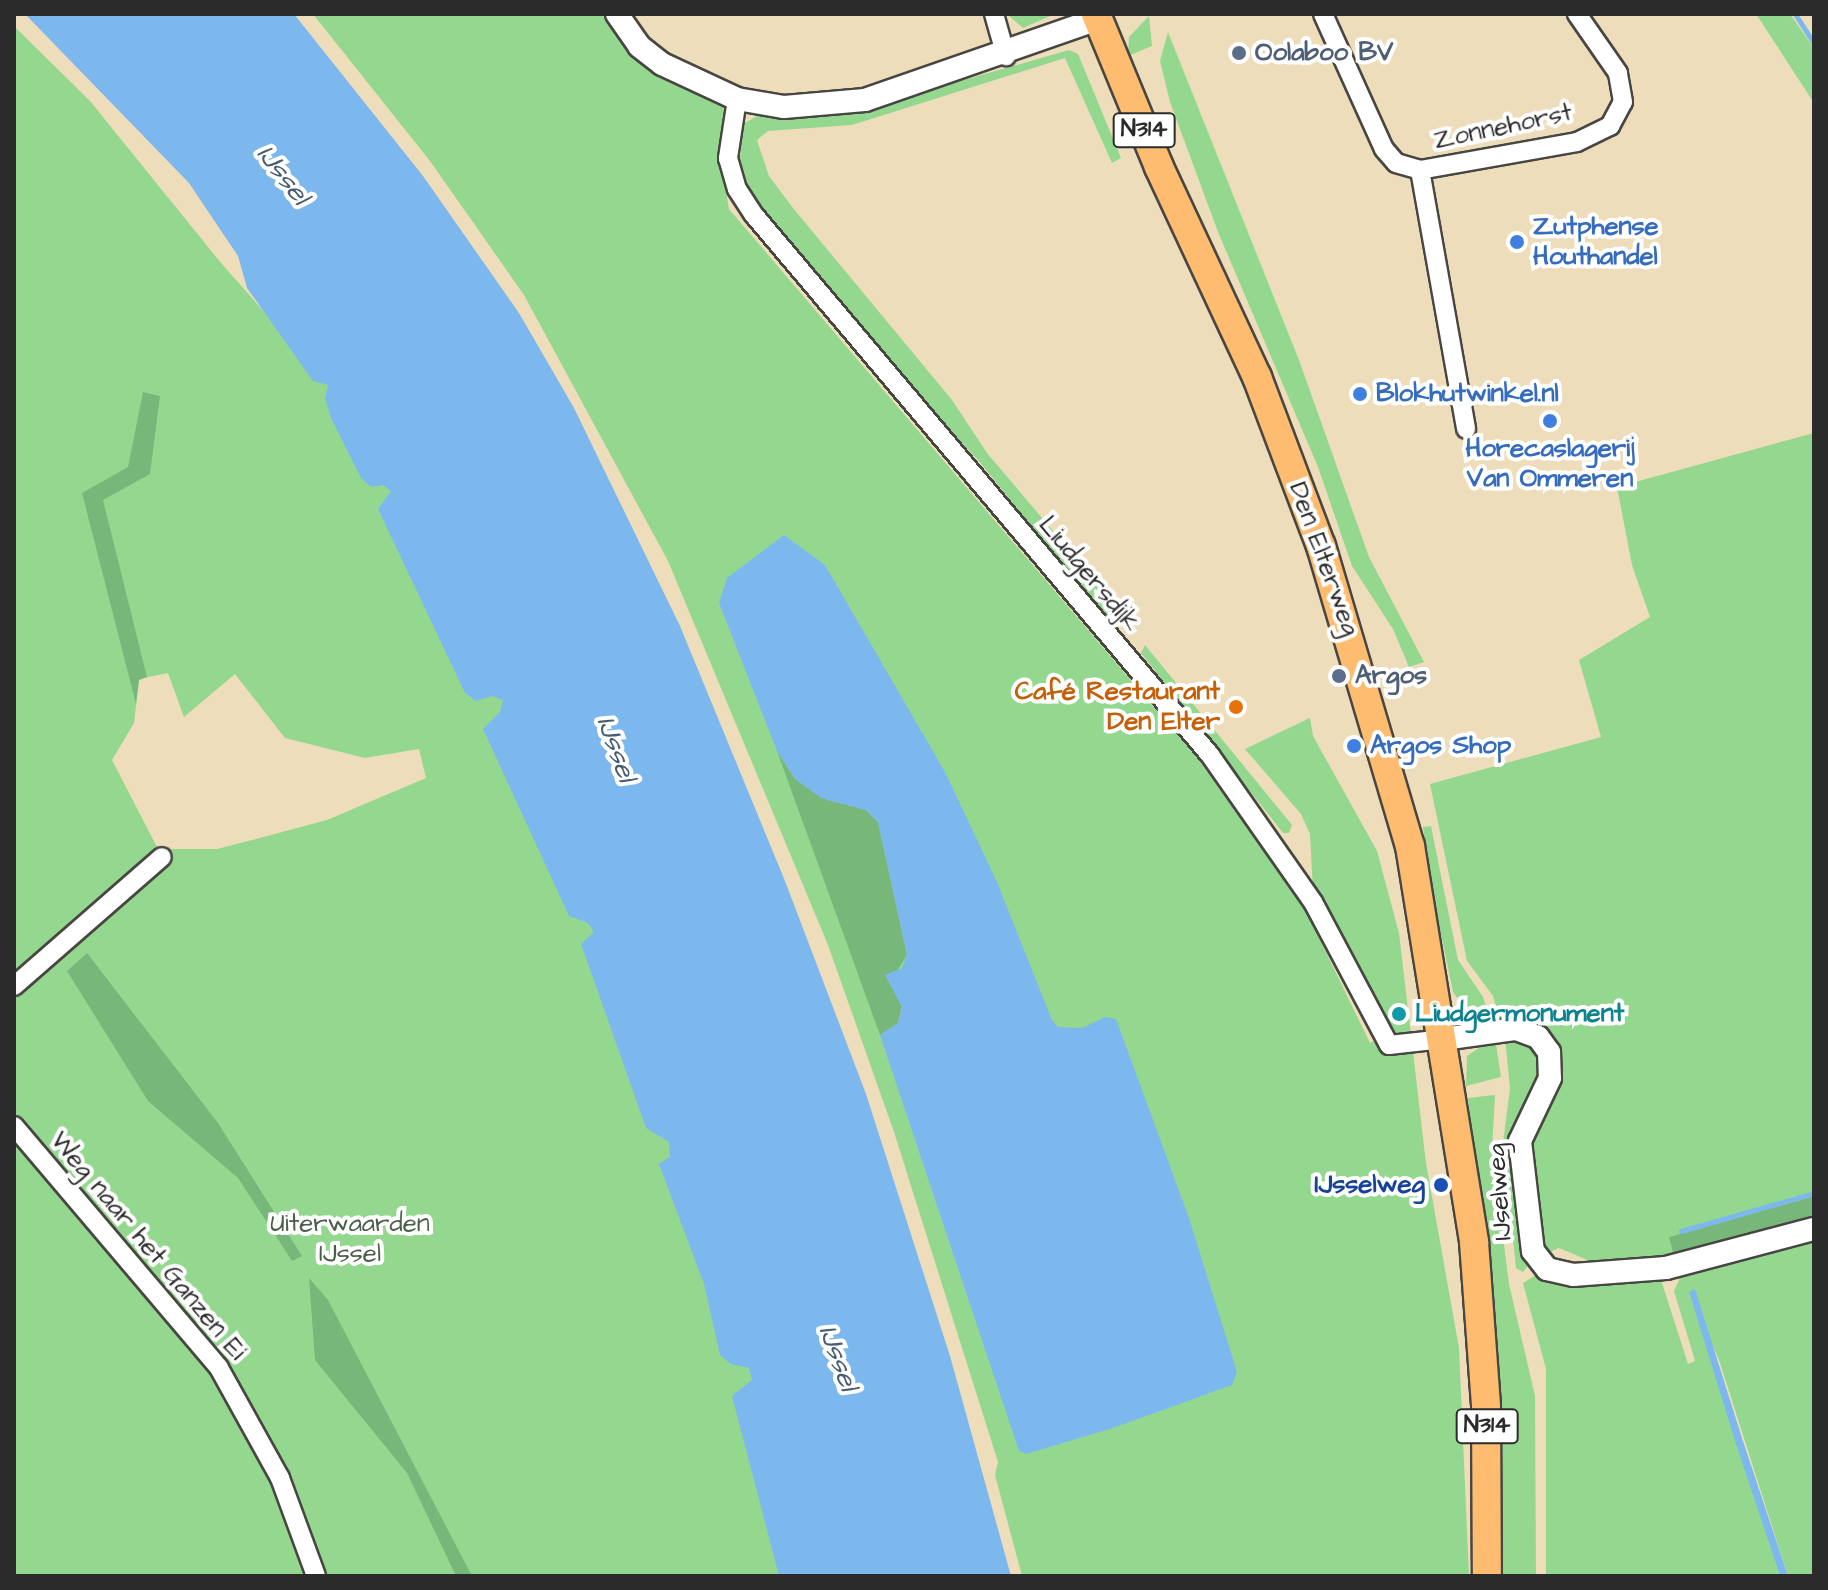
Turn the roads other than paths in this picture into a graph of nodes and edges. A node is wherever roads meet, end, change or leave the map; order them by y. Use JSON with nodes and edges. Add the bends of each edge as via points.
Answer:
{"nodes":[{"id":1,"x":617,"y":14,"type":"edge"},
{"id":2,"x":994,"y":14,"type":"edge"},
{"id":3,"x":1323,"y":14,"type":"edge"},
{"id":4,"x":1577,"y":14,"type":"edge"},
{"id":5,"x":1102,"y":16,"type":"edge"},
{"id":6,"x":1006,"y":56,"type":"junction"},
{"id":7,"x":737,"y":99,"type":"junction"},
{"id":8,"x":1420,"y":170,"type":"junction"},
{"id":9,"x":1466,"y":429,"type":"dead end"},
{"id":10,"x":162,"y":857,"type":"dead end"},
{"id":11,"x":14,"y":986,"type":"edge"},
{"id":12,"x":1443,"y":1039,"type":"junction"},
{"id":13,"x":14,"y":1126,"type":"edge"},
{"id":14,"x":1814,"y":1229,"type":"edge"},
{"id":15,"x":316,"y":1576,"type":"edge"},
{"id":16,"x":1487,"y":1576,"type":"edge"}],
"edges":[{"from":1,"to":7,"type":"street","via":[[639,46],[662,64]]},
{"from":2,"to":6,"type":"street"},
{"from":3,"to":8,"type":"street","name":"Zonnehorst","via":[[1384,149],[1396,163]]},
{"from":4,"to":8,"type":"street","name":"Zonnehorst","via":[[1618,73],[1623,102],[1610,126],[1577,142]]},
{"from":5,"to":6,"type":"street"},
{"from":5,"to":12,"type":"main road","name":"Den Elterweg","number":"N314","via":[[1159,167],[1257,377],[1350,630],[1410,846]]},
{"from":6,"to":7,"type":"street","via":[[845,105],[784,107]]},
{"from":7,"to":12,"type":"street","name":"Liudgersdijk","via":[[728,158],[737,189],[754,215],[1210,755],[1313,902],[1389,1045]]},
{"from":8,"to":9,"type":"street","name":"Zonnehorst"},
{"from":10,"to":11,"type":"street"},
{"from":12,"to":14,"type":"street","name":"IJselweg","via":[[1516,1029],[1538,1037],[1549,1052],[1550,1078],[1520,1141],[1533,1251],[1547,1269],[1588,1275],[1666,1268]]},
{"from":12,"to":16,"type":"main road","name":"Den Elterweg","number":"N314","via":[[1477,1276],[1486,1407]]},
{"from":13,"to":15,"type":"street","name":"Weg naar het Ganzen Ei","via":[[219,1368],[280,1478]]}]}
